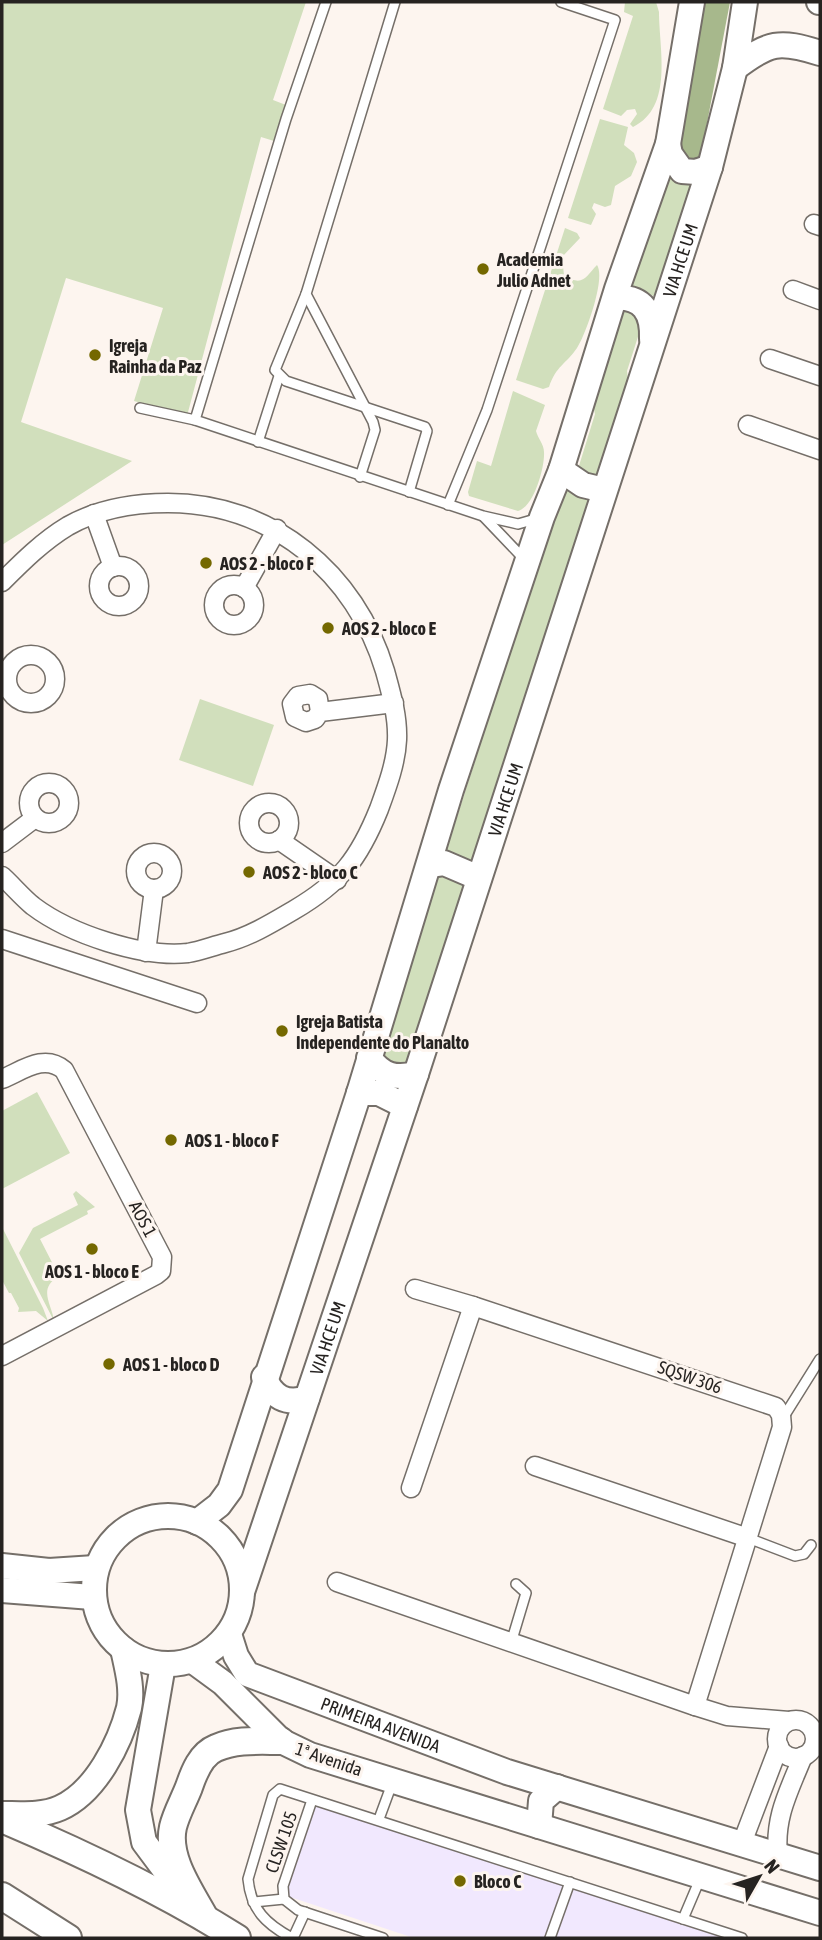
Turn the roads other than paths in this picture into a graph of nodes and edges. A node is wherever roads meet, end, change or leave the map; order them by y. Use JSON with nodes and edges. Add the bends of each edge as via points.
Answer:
{"nodes":[{"id":1,"x":326,"y":2,"type":"edge"},
{"id":2,"x":395,"y":2,"type":"edge"},
{"id":3,"x":561,"y":2,"type":"edge"},
{"id":4,"x":692,"y":2,"type":"edge"},
{"id":5,"x":745,"y":2,"type":"edge"},
{"id":6,"x":820,"y":53,"type":"edge"},
{"id":7,"x":735,"y":68,"type":"junction"},
{"id":8,"x":668,"y":144,"type":"junction"},
{"id":9,"x":710,"y":167,"type":"junction"},
{"id":10,"x":793,"y":290,"type":"dead end"},
{"id":11,"x":306,"y":293,"type":"junction"},
{"id":12,"x":615,"y":298,"type":"junction"},
{"id":13,"x":820,"y":300,"type":"edge"},
{"id":14,"x":651,"y":347,"type":"junction"},
{"id":15,"x":770,"y":359,"type":"dead end"},
{"id":16,"x":279,"y":376,"type":"junction"},
{"id":17,"x":820,"y":376,"type":"edge"},
{"id":18,"x":365,"y":406,"type":"junction"},
{"id":19,"x":140,"y":408,"type":"dead end"},
{"id":20,"x":195,"y":421,"type":"junction"},
{"id":21,"x":748,"y":425,"type":"dead end"},
{"id":22,"x":258,"y":442,"type":"junction"},
{"id":23,"x":820,"y":450,"type":"edge"},
{"id":24,"x":561,"y":470,"type":"junction"},
{"id":25,"x":360,"y":477,"type":"junction"},
{"id":26,"x":604,"y":490,"type":"junction"},
{"id":27,"x":409,"y":492,"type":"junction"},
{"id":28,"x":448,"y":505,"type":"junction"},
{"id":29,"x":94,"y":514,"type":"junction"},
{"id":30,"x":483,"y":516,"type":"junction"},
{"id":31,"x":542,"y":517,"type":"junction"},
{"id":32,"x":277,"y":528,"type":"junction"},
{"id":33,"x":527,"y":562,"type":"junction"},
{"id":34,"x":113,"y":567,"type":"dead end"},
{"id":35,"x":2,"y":582,"type":"edge"},
{"id":36,"x":244,"y":588,"type":"dead end"},
{"id":37,"x":394,"y":703,"type":"junction"},
{"id":38,"x":320,"y":712,"type":"dead end"},
{"id":39,"x":35,"y":818,"type":"dead end"},
{"id":40,"x":279,"y":841,"type":"dead end"},
{"id":41,"x":2,"y":843,"type":"edge"},
{"id":42,"x":429,"y":865,"type":"junction"},
{"id":43,"x":2,"y":876,"type":"edge"},
{"id":44,"x":479,"y":878,"type":"junction"},
{"id":45,"x":338,"y":880,"type":"junction"},
{"id":46,"x":153,"y":889,"type":"dead end"},
{"id":47,"x":2,"y":939,"type":"edge"},
{"id":48,"x":146,"y":952,"type":"junction"},
{"id":49,"x":197,"y":1003,"type":"dead end"},
{"id":50,"x":369,"y":1058,"type":"junction"},
{"id":51,"x":416,"y":1074,"type":"junction"},
{"id":52,"x":2,"y":1079,"type":"edge"},
{"id":53,"x":359,"y":1093,"type":"junction"},
{"id":54,"x":405,"y":1105,"type":"junction"},
{"id":55,"x":415,"y":1289,"type":"dead end"},
{"id":56,"x":473,"y":1306,"type":"junction"},
{"id":57,"x":2,"y":1356,"type":"edge"},
{"id":58,"x":820,"y":1359,"type":"edge"},
{"id":59,"x":264,"y":1377,"type":"junction"},
{"id":60,"x":307,"y":1398,"type":"junction"},
{"id":61,"x":782,"y":1419,"type":"junction"},
{"id":62,"x":536,"y":1466,"type":"dead end"},
{"id":63,"x":411,"y":1488,"type":"dead end"},
{"id":64,"x":197,"y":1522,"type":"junction"},
{"id":65,"x":748,"y":1538,"type":"junction"},
{"id":66,"x":811,"y":1545,"type":"dead end"},
{"id":67,"x":2,"y":1566,"type":"edge"},
{"id":68,"x":95,"y":1568,"type":"junction"},
{"id":69,"x":337,"y":1582,"type":"dead end"},
{"id":70,"x":516,"y":1584,"type":"dead end"},
{"id":71,"x":2,"y":1590,"type":"edge"},
{"id":72,"x":242,"y":1592,"type":"junction"},
{"id":73,"x":92,"y":1598,"type":"junction"},
{"id":74,"x":229,"y":1634,"type":"junction"},
{"id":75,"x":511,"y":1643,"type":"junction"},
{"id":76,"x":123,"y":1649,"type":"junction"},
{"id":77,"x":193,"y":1661,"type":"junction"},
{"id":78,"x":163,"y":1665,"type":"junction"},
{"id":79,"x":695,"y":1706,"type":"junction"},
{"id":80,"x":745,"y":1719,"type":"junction"},
{"id":81,"x":789,"y":1721,"type":"junction"},
{"id":82,"x":281,"y":1741,"type":"junction"},
{"id":83,"x":778,"y":1744,"type":"junction"},
{"id":84,"x":803,"y":1756,"type":"junction"},
{"id":85,"x":520,"y":1776,"type":"junction"},
{"id":86,"x":394,"y":1780,"type":"junction"},
{"id":87,"x":557,"y":1787,"type":"junction"},
{"id":88,"x":312,"y":1800,"type":"junction"},
{"id":89,"x":491,"y":1811,"type":"junction"},
{"id":90,"x":2,"y":1814,"type":"edge"},
{"id":91,"x":2,"y":1819,"type":"edge"},
{"id":92,"x":379,"y":1819,"type":"junction"},
{"id":93,"x":539,"y":1826,"type":"junction"},
{"id":94,"x":742,"y":1843,"type":"junction"},
{"id":95,"x":778,"y":1855,"type":"junction"},
{"id":96,"x":820,"y":1868,"type":"edge"},
{"id":97,"x":701,"y":1877,"type":"junction"},
{"id":98,"x":570,"y":1882,"type":"junction"},
{"id":99,"x":2,"y":1896,"type":"edge"},
{"id":100,"x":284,"y":1899,"type":"junction"},
{"id":101,"x":253,"y":1902,"type":"junction"},
{"id":102,"x":304,"y":1912,"type":"junction"},
{"id":103,"x":820,"y":1913,"type":"edge"},
{"id":104,"x":200,"y":1915,"type":"junction"},
{"id":105,"x":683,"y":1919,"type":"junction"},
{"id":106,"x":68,"y":1938,"type":"edge"},
{"id":107,"x":237,"y":1938,"type":"edge"},
{"id":108,"x":292,"y":1938,"type":"edge"},
{"id":109,"x":383,"y":1938,"type":"edge"},
{"id":110,"x":550,"y":1938,"type":"edge"},
{"id":111,"x":742,"y":1938,"type":"edge"}],
"edges":[{"from":1,"to":20,"type":"lane"},
{"from":2,"to":11,"type":"lane"},
{"from":3,"to":28,"type":"lane","via":[[615,20],[487,410]]},
{"from":4,"to":8,"type":"main road"},
{"from":5,"to":7,"type":"main road","name":"VIA HCE UM"},
{"from":6,"to":7,"type":"main road","via":[[777,43]]},
{"from":7,"to":9,"type":"main road","name":"VIA HCE UM"},
{"from":8,"to":9,"type":"main road","via":[[682,171]]},
{"from":8,"to":12,"type":"main road"},
{"from":9,"to":14,"type":"main road","name":"VIA HCE UM"},
{"from":10,"to":13,"type":"street"},
{"from":11,"to":16,"type":"lane","via":[[275,364]]},
{"from":11,"to":18,"type":"lane"},
{"from":12,"to":14,"type":"main road","via":[[638,300],[645,306]]},
{"from":12,"to":24,"type":"main road"},
{"from":14,"to":26,"type":"main road","name":"VIA HCE UM"},
{"from":15,"to":17,"type":"street"},
{"from":16,"to":18,"type":"lane"},
{"from":16,"to":22,"type":"lane"},
{"from":18,"to":25,"type":"lane","via":[[374,430]]},
{"from":18,"to":27,"type":"lane","via":[[425,427]]},
{"from":19,"to":20,"type":"lane"},
{"from":20,"to":22,"type":"lane"},
{"from":21,"to":23,"type":"street"},
{"from":22,"to":25,"type":"lane"},
{"from":24,"to":26,"type":"main road","via":[[583,485]]},
{"from":24,"to":31,"type":"main road"},
{"from":25,"to":27,"type":"lane"},
{"from":26,"to":44,"type":"main road","name":"VIA HCE UM"},
{"from":27,"to":28,"type":"lane"},
{"from":28,"to":30,"type":"lane"},
{"from":29,"to":32,"type":"street","via":[[143,503],[188,503],[228,509]]},
{"from":29,"to":34,"type":"street"},
{"from":29,"to":35,"type":"street","via":[[68,526]]},
{"from":30,"to":31,"type":"lane","via":[[518,524]]},
{"from":30,"to":33,"type":"lane"},
{"from":31,"to":33,"type":"main road"},
{"from":32,"to":36,"type":"street"},
{"from":32,"to":37,"type":"street","via":[[318,560],[350,597],[374,636]]},
{"from":33,"to":42,"type":"main road"},
{"from":37,"to":38,"type":"street"},
{"from":37,"to":45,"type":"street","via":[[397,741],[389,783],[357,856]]},
{"from":39,"to":41,"type":"street"},
{"from":40,"to":45,"type":"street"},
{"from":42,"to":44,"type":"main road","via":[[444,863]]},
{"from":42,"to":50,"type":"main road"},
{"from":43,"to":48,"type":"street","via":[[34,906],[77,931]]},
{"from":44,"to":51,"type":"main road","name":"VIA HCE UM"},
{"from":45,"to":48,"type":"street","via":[[235,941],[187,953]]},
{"from":46,"to":48,"type":"street"},
{"from":47,"to":49,"type":"street"},
{"from":50,"to":51,"type":"main road","via":[[389,1076]]},
{"from":50,"to":53,"type":"main road"},
{"from":51,"to":54,"type":"main road","name":"VIA HCE UM"},
{"from":52,"to":57,"type":"street","name":"AOS 1","via":[[42,1062],[64,1070],[163,1264],[156,1275]]},
{"from":53,"to":54,"type":"main road","via":[[379,1093]]},
{"from":53,"to":59,"type":"main road"},
{"from":54,"to":60,"type":"main road","name":"VIA HCE UM"},
{"from":55,"to":56,"type":"street","name":"SQSW 306"},
{"from":56,"to":61,"type":"street","name":"SQSW 306","via":[[763,1401],[776,1407]]},
{"from":56,"to":63,"type":"street"},
{"from":58,"to":61,"type":"lane"},
{"from":59,"to":60,"type":"main road","via":[[272,1394],[282,1399]]},
{"from":59,"to":64,"type":"main road","via":[[230,1490]]},
{"from":60,"to":72,"type":"main road","name":"VIA HCE UM"},
{"from":61,"to":65,"type":"street"},
{"from":62,"to":65,"type":"street"},
{"from":64,"to":68,"type":"main road","name":"VIA HCE UM","via":[[164,1516],[145,1519],[113,1541]]},
{"from":64,"to":72,"type":"main road","name":"VIA HCE UM","via":[[217,1534],[229,1549],[238,1564]]},
{"from":65,"to":66,"type":"lane","via":[[795,1556]]},
{"from":65,"to":79,"type":"street"},
{"from":67,"to":68,"type":"main road","via":[[49,1571]]},
{"from":68,"to":73,"type":"main road","name":"VIA HCE UM"},
{"from":69,"to":75,"type":"street"},
{"from":70,"to":75,"type":"lane","via":[[526,1593]]},
{"from":71,"to":73,"type":"main road"},
{"from":72,"to":74,"type":"main road","name":"VIA HCE UM"},
{"from":73,"to":76,"type":"main road","via":[[110,1635]]},
{"from":74,"to":77,"type":"main road"},
{"from":74,"to":85,"type":"main road","name":"PRIMEIRA AVENIDA","via":[[247,1674]]},
{"from":75,"to":79,"type":"street"},
{"from":76,"to":78,"type":"main road"},
{"from":76,"to":90,"type":"main road","via":[[129,1706],[100,1772],[62,1807]]},
{"from":77,"to":78,"type":"main road"},
{"from":77,"to":82,"type":"main road","name":"1ª Avenida","via":[[223,1683]]},
{"from":78,"to":104,"type":"main road","via":[[138,1810],[144,1843]]},
{"from":79,"to":80,"type":"street"},
{"from":80,"to":81,"type":"street"},
{"from":80,"to":83,"type":"street"},
{"from":81,"to":83,"type":"street","via":[[778,1731]]},
{"from":81,"to":84,"type":"street","via":[[802,1721],[813,1734],[811,1749]]},
{"from":82,"to":86,"type":"main road","name":"1ª Avenida","via":[[310,1755]]},
{"from":82,"to":104,"type":"main road","via":[[234,1742],[215,1748],[194,1772],[172,1829],[179,1870]]},
{"from":83,"to":84,"type":"street","via":[[786,1755]]},
{"from":83,"to":94,"type":"street"},
{"from":84,"to":95,"type":"street","via":[[778,1818]]},
{"from":85,"to":87,"type":"main road","name":"PRIMEIRA AVENIDA"},
{"from":85,"to":89,"type":"main road","via":[[509,1798]]},
{"from":86,"to":89,"type":"main road","name":"1ª Avenida"},
{"from":86,"to":92,"type":"lane"},
{"from":87,"to":93,"type":"main road","via":[[541,1801]]},
{"from":87,"to":94,"type":"main road"},
{"from":88,"to":92,"type":"lane","name":"CLSW 105"},
{"from":88,"to":100,"type":"lane","name":"CLSW 105","via":[[283,1886]]},
{"from":88,"to":101,"type":"lane","via":[[276,1791],[249,1872]]},
{"from":89,"to":93,"type":"main road"},
{"from":91,"to":104,"type":"main road"},
{"from":92,"to":98,"type":"lane","name":"CLSW 105"},
{"from":93,"to":97,"type":"main road"},
{"from":94,"to":95,"type":"main road"},
{"from":95,"to":96,"type":"main road"},
{"from":97,"to":103,"type":"main road"},
{"from":97,"to":105,"type":"lane"},
{"from":98,"to":105,"type":"lane","name":"CLSW 105"},
{"from":98,"to":110,"type":"lane"},
{"from":99,"to":106,"type":"main road"},
{"from":100,"to":101,"type":"lane"},
{"from":100,"to":102,"type":"lane","name":"CLSW 105"},
{"from":101,"to":108,"type":"lane","via":[[265,1922]]},
{"from":102,"to":108,"type":"lane"},
{"from":102,"to":109,"type":"lane","name":"CLSW 105"},
{"from":104,"to":107,"type":"main road"},
{"from":105,"to":111,"type":"lane","name":"CLSW 105"}]}
